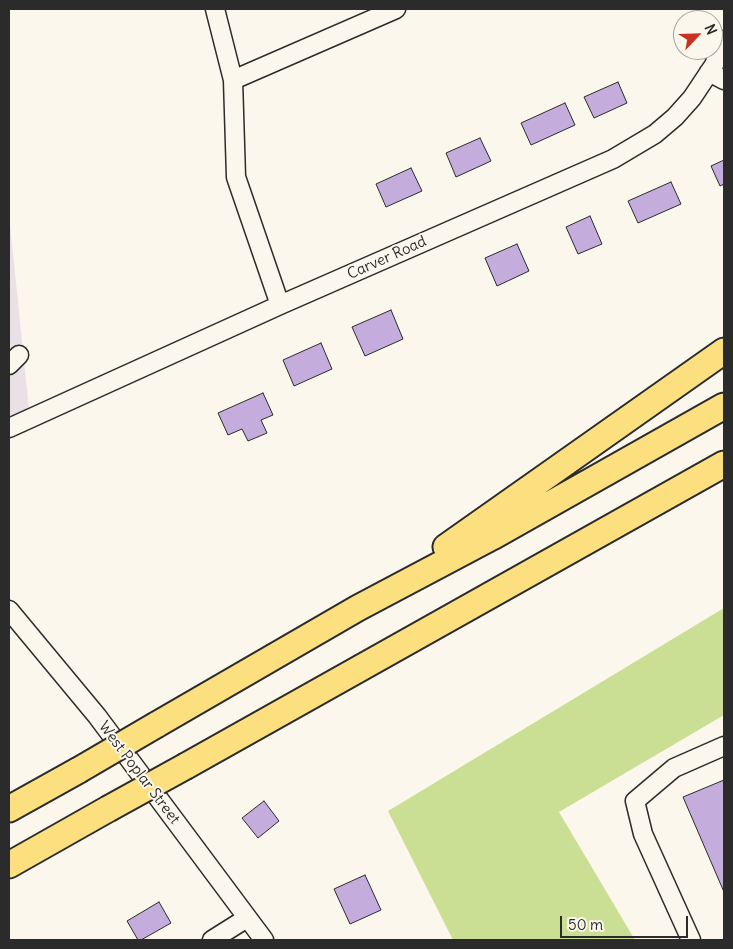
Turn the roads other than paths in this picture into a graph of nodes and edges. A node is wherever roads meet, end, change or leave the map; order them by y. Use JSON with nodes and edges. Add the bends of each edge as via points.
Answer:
{"nodes":[{"id":1,"x":215,"y":9,"type":"edge"},
{"id":2,"x":396,"y":9,"type":"edge"},
{"id":3,"x":724,"y":40,"type":"edge"},
{"id":4,"x":717,"y":76,"type":"edge"},
{"id":5,"x":233,"y":80,"type":"junction"},
{"id":6,"x":280,"y":305,"type":"junction"},
{"id":7,"x":724,"y":351,"type":"edge"},
{"id":8,"x":724,"y":406,"type":"edge"},
{"id":9,"x":9,"y":428,"type":"edge"},
{"id":10,"x":724,"y":464,"type":"edge"},
{"id":11,"x":724,"y":482,"type":"edge"},
{"id":12,"x":637,"y":513,"type":"junction"},
{"id":13,"x":358,"y":608,"type":"junction"},
{"id":14,"x":9,"y":610,"type":"edge"},
{"id":15,"x":724,"y":746,"type":"edge"},
{"id":16,"x":9,"y":809,"type":"edge"},
{"id":17,"x":9,"y":865,"type":"edge"},
{"id":18,"x":247,"y":918,"type":"junction"},
{"id":19,"x":212,"y":940,"type":"edge"},
{"id":20,"x":264,"y":940,"type":"edge"},
{"id":21,"x":692,"y":940,"type":"edge"}],
"edges":[{"from":1,"to":5,"type":"street"},
{"from":2,"to":5,"type":"street"},
{"from":3,"to":4,"type":"street","name":"Carver Road","via":[[714,65]]},
{"from":4,"to":6,"type":"street","name":"Carver Road","via":[[655,134],[613,160]]},
{"from":5,"to":6,"type":"street","via":[[236,177]]},
{"from":6,"to":9,"type":"street","name":"Carver Road"},
{"from":7,"to":13,"type":"highway"},
{"from":8,"to":13,"type":"highway","via":[[492,537]]},
{"from":10,"to":12,"type":"highway"},
{"from":11,"to":12,"type":"highway"},
{"from":12,"to":17,"type":"highway","bridge":true},
{"from":13,"to":16,"type":"highway","bridge":true},
{"from":14,"to":18,"type":"street","name":"West Poplar Street","via":[[97,716]]},
{"from":15,"to":21,"type":"street","via":[[674,768],[635,801],[643,834]]},
{"from":18,"to":19,"type":"street"},
{"from":18,"to":20,"type":"street","name":"West Poplar Street"}]}
